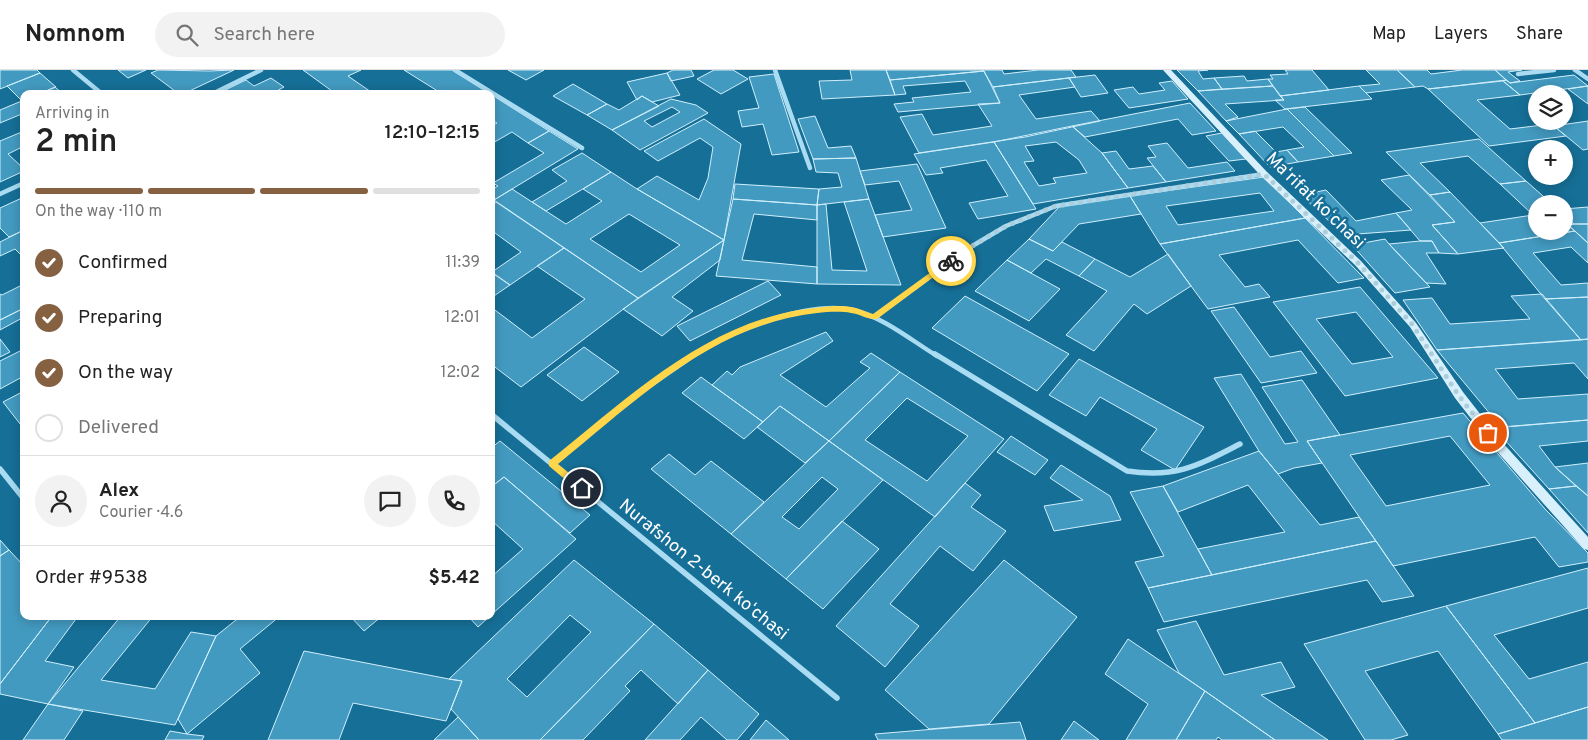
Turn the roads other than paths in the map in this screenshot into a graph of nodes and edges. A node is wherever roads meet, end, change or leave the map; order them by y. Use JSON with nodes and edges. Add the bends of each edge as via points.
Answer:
{"nodes":[{"id":1,"x":73,"y":70,"type":"edge"},
{"id":2,"x":261,"y":70,"type":"edge"},
{"id":3,"x":455,"y":70,"type":"edge"},
{"id":4,"x":775,"y":70,"type":"edge"},
{"id":5,"x":1167,"y":70,"type":"edge"},
{"id":6,"x":1554,"y":70,"type":"edge"},
{"id":7,"x":1575,"y":70,"type":"edge"},
{"id":8,"x":1518,"y":74,"type":"dead end"},
{"id":9,"x":1588,"y":79,"type":"edge"},
{"id":10,"x":97,"y":90,"type":"edge"},
{"id":11,"x":220,"y":90,"type":"edge"},
{"id":12,"x":488,"y":90,"type":"edge"},
{"id":13,"x":495,"y":95,"type":"edge"},
{"id":14,"x":582,"y":148,"type":"dead end"},
{"id":15,"x":810,"y":168,"type":"dead end"},
{"id":16,"x":1264,"y":174,"type":"junction"},
{"id":17,"x":20,"y":185,"type":"edge"},
{"id":18,"x":0,"y":194,"type":"edge"},
{"id":19,"x":874,"y":317,"type":"junction"},
{"id":20,"x":495,"y":417,"type":"edge"},
{"id":21,"x":1240,"y":444,"type":"dead end"},
{"id":22,"x":552,"y":464,"type":"junction"},
{"id":23,"x":0,"y":469,"type":"edge"},
{"id":24,"x":20,"y":494,"type":"edge"},
{"id":25,"x":1588,"y":545,"type":"edge"},
{"id":26,"x":837,"y":698,"type":"dead end"}],
"edges":[{"from":1,"to":10,"type":"street"},
{"from":2,"to":11,"type":"street"},
{"from":3,"to":12,"type":"street"},
{"from":4,"to":15,"type":"street"},
{"from":5,"to":16,"type":"street","name":"Maʻrifat koʻchasi"},
{"from":6,"to":8,"type":"street"},
{"from":7,"to":9,"type":"street"},
{"from":13,"to":14,"type":"street"},
{"from":16,"to":19,"type":"street","via":[[1056,206],[1006,226],[974,245]]},
{"from":16,"to":25,"type":"street","name":"Maʻrifat koʻchasi","via":[[1358,263],[1412,324],[1459,396],[1498,445]]},
{"from":17,"to":18,"type":"street"},
{"from":19,"to":21,"type":"street","via":[[1127,471],[1149,476],[1169,475],[1188,470]]},
{"from":19,"to":22,"type":"street","via":[[851,310],[818,310],[748,326],[673,366]]},
{"from":20,"to":22,"type":"street","name":"Nurafshon 2-berk koʻchasi"},
{"from":22,"to":26,"type":"street","name":"Nurafshon 2-berk koʻchasi"},
{"from":23,"to":24,"type":"street"}]}
